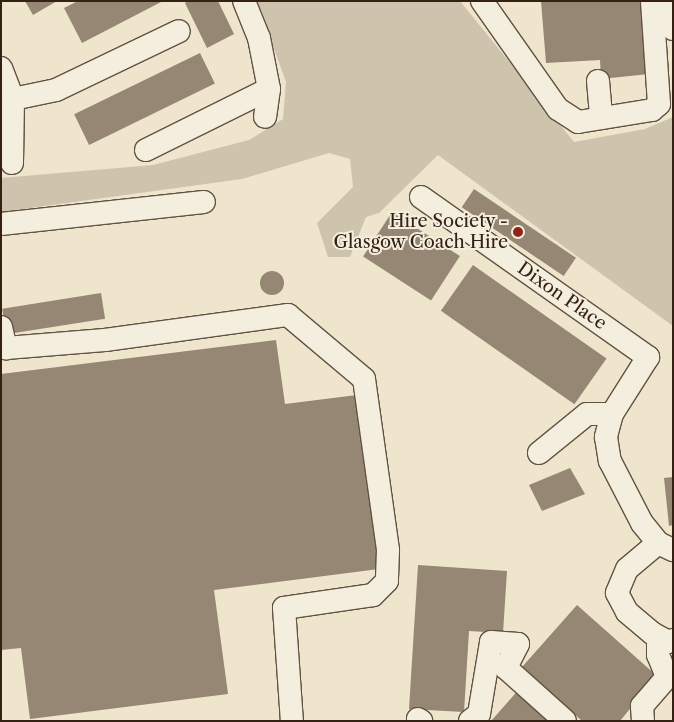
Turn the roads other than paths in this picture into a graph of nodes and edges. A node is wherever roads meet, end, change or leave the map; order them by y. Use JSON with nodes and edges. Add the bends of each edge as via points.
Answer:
{"nodes":[{"id":1,"x":244,"y":1,"type":"edge"},
{"id":2,"x":482,"y":1,"type":"edge"},
{"id":3,"x":652,"y":1,"type":"edge"},
{"id":4,"x":673,"y":6,"type":"edge"},
{"id":5,"x":673,"y":29,"type":"edge"},
{"id":6,"x":179,"y":30,"type":"dead end"},
{"id":7,"x":1,"y":68,"type":"edge"},
{"id":8,"x":598,"y":81,"type":"dead end"},
{"id":9,"x":269,"y":89,"type":"junction"},
{"id":10,"x":13,"y":99,"type":"junction"},
{"id":11,"x":265,"y":117,"type":"dead end"},
{"id":12,"x":601,"y":118,"type":"junction"},
{"id":13,"x":146,"y":150,"type":"dead end"},
{"id":14,"x":12,"y":163,"type":"dead end"},
{"id":15,"x":421,"y":197,"type":"dead end"},
{"id":16,"x":204,"y":202,"type":"dead end"},
{"id":17,"x":1,"y":224,"type":"edge"},
{"id":18,"x":1,"y":327,"type":"edge"},
{"id":19,"x":612,"y":414,"type":"junction"},
{"id":20,"x":539,"y":453,"type":"dead end"},
{"id":21,"x":665,"y":546,"type":"edge"},
{"id":22,"x":666,"y":640,"type":"edge"},
{"id":23,"x":292,"y":721,"type":"edge"},
{"id":24,"x":470,"y":721,"type":"edge"},
{"id":25,"x":565,"y":721,"type":"edge"},
{"id":26,"x":643,"y":721,"type":"edge"}],
"edges":[{"from":1,"to":9,"type":"street","via":[[259,38]]},
{"from":2,"to":12,"type":"street","via":[[558,109],[578,122]]},
{"from":3,"to":12,"type":"street","via":[[659,104],[652,110]]},
{"from":4,"to":5,"type":"street"},
{"from":6,"to":10,"type":"street","via":[[56,90]]},
{"from":7,"to":10,"type":"street"},
{"from":8,"to":12,"type":"street"},
{"from":9,"to":11,"type":"street"},
{"from":9,"to":13,"type":"street","via":[[180,142]]},
{"from":10,"to":14,"type":"street"},
{"from":15,"to":19,"type":"street","name":"Dixon Place","via":[[648,357]]},
{"from":16,"to":17,"type":"street"},
{"from":18,"to":23,"type":"street","via":[[6,348],[105,340],[288,315],[364,379],[388,550],[387,581],[373,595],[284,608]]},
{"from":19,"to":20,"type":"street","via":[[587,414]]},
{"from":19,"to":21,"type":"street","name":"Dixon Place","via":[[606,437],[610,461],[642,522]]},
{"from":21,"to":22,"type":"street","via":[[627,569],[617,593],[627,612]]},
{"from":22,"to":26,"type":"street","via":[[658,655],[667,677],[642,706]]},
{"from":24,"to":25,"type":"street","via":[[479,714],[491,642],[518,644],[506,668]]}]}
